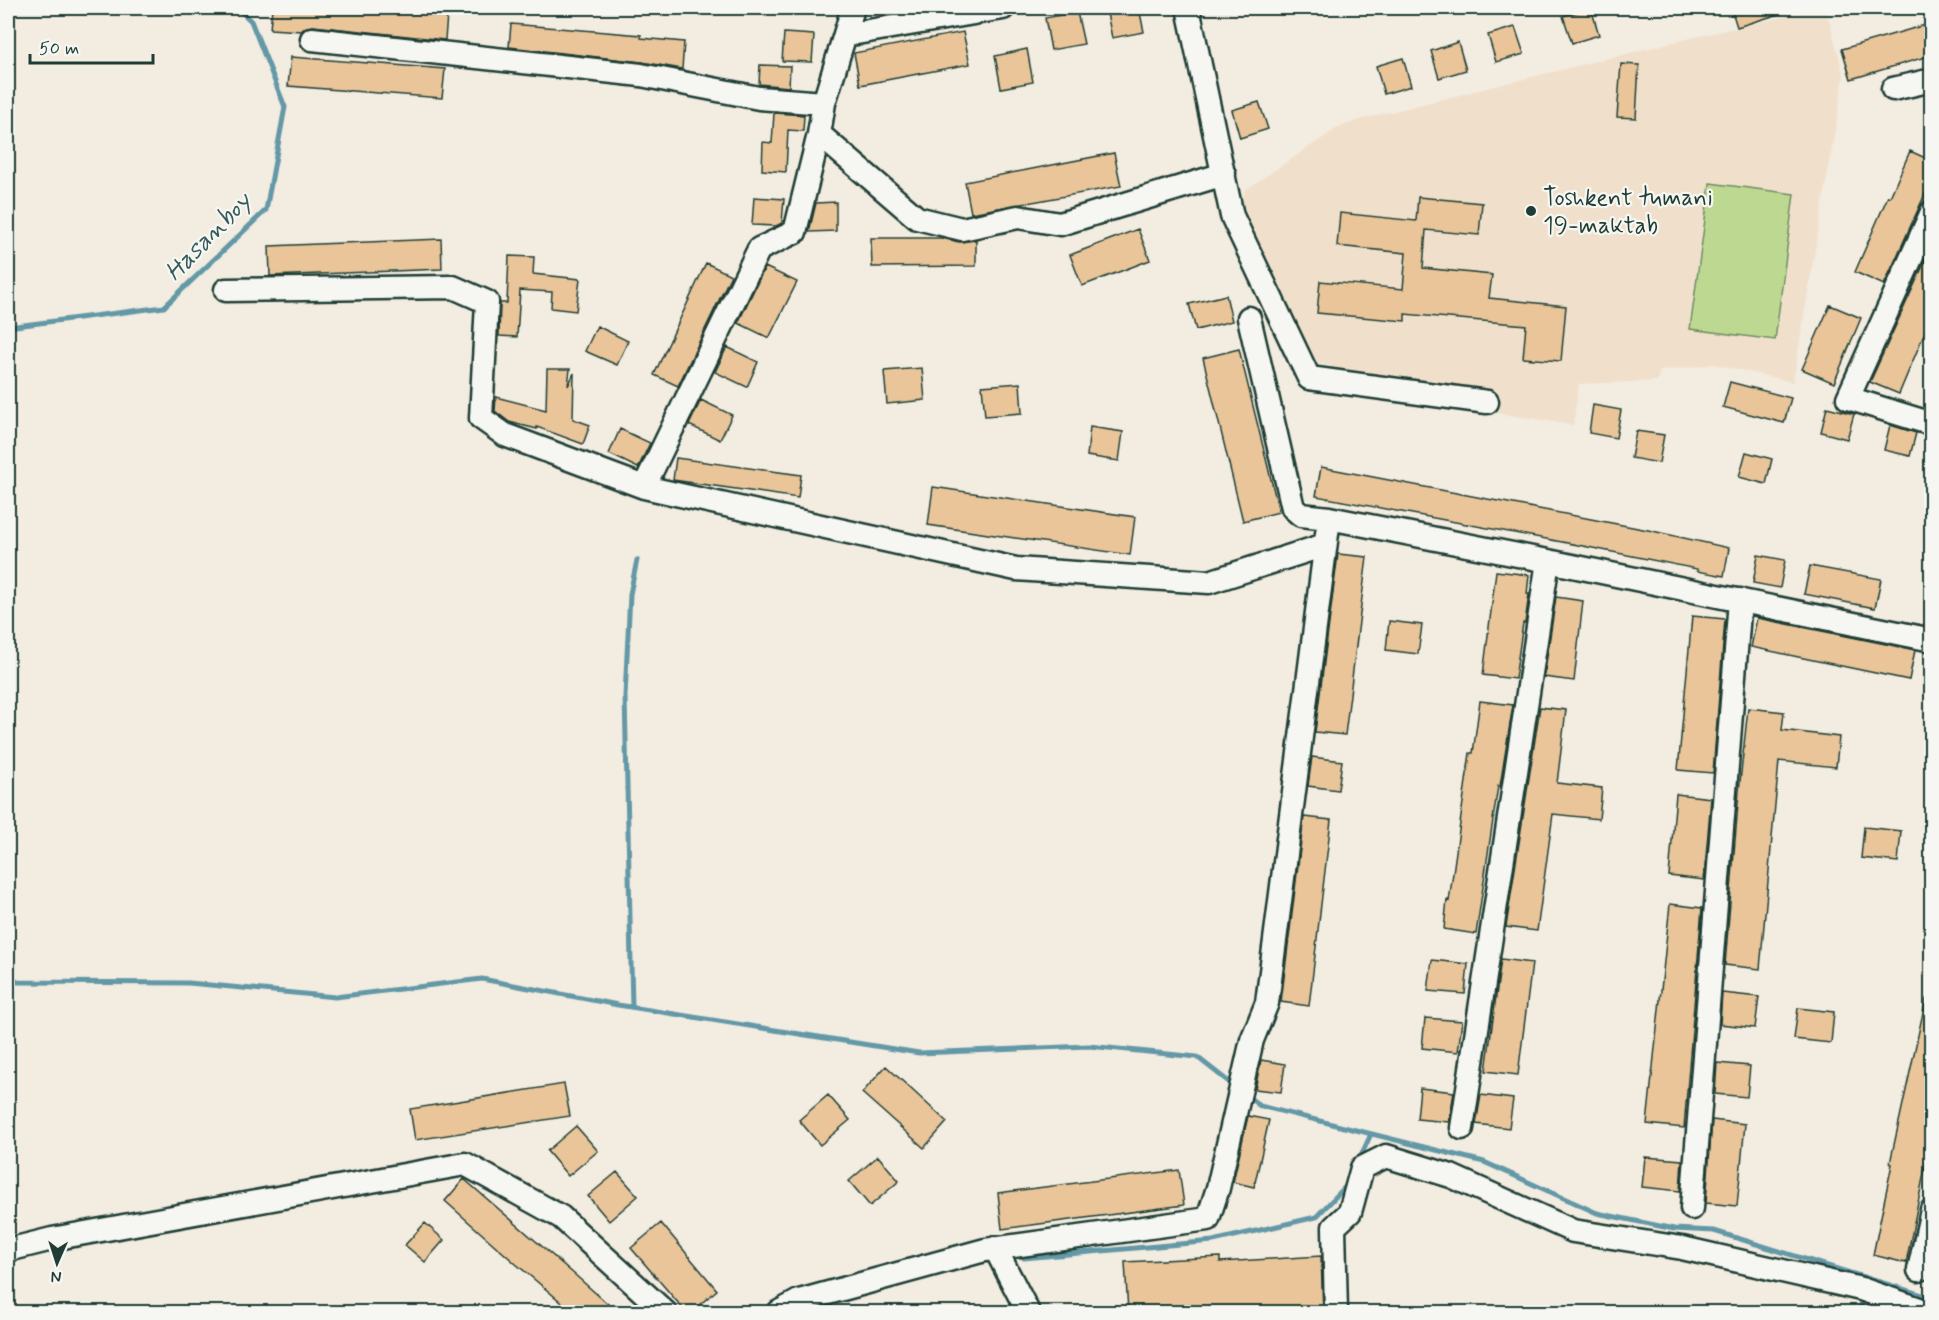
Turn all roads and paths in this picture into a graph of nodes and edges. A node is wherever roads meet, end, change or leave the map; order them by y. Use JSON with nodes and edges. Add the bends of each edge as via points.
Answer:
{"nodes":[{"id":1,"x":853,"y":8,"type":"edge"},
{"id":2,"x":1003,"y":8,"type":"edge"},
{"id":3,"x":1188,"y":8,"type":"edge"},
{"id":4,"x":845,"y":35,"type":"junction"},
{"id":5,"x":312,"y":39,"type":"dead end"},
{"id":6,"x":1932,"y":80,"type":"edge"},
{"id":7,"x":1893,"y":89,"type":"dead end"},
{"id":8,"x":824,"y":103,"type":"junction"},
{"id":9,"x":819,"y":134,"type":"junction"},
{"id":10,"x":1224,"y":174,"type":"junction"},
{"id":11,"x":1932,"y":212,"type":"edge"},
{"id":12,"x":226,"y":290,"type":"dead end"},
{"id":13,"x":1249,"y":318,"type":"dead end"},
{"id":14,"x":1487,"y":402,"type":"dead end"},
{"id":15,"x":1932,"y":424,"type":"edge"},
{"id":16,"x":644,"y":487,"type":"junction"},
{"id":17,"x":1329,"y":518,"type":"junction"},
{"id":18,"x":1325,"y":545,"type":"junction"},
{"id":19,"x":1548,"y":561,"type":"junction"},
{"id":20,"x":1740,"y":600,"type":"junction"},
{"id":21,"x":1932,"y":640,"type":"edge"},
{"id":22,"x":1462,"y":1128,"type":"dead end"},
{"id":23,"x":1692,"y":1208,"type":"dead end"},
{"id":24,"x":1932,"y":1210,"type":"edge"},
{"id":25,"x":995,"y":1248,"type":"junction"},
{"id":26,"x":8,"y":1250,"type":"edge"},
{"id":27,"x":1919,"y":1270,"type":"dead end"},
{"id":28,"x":665,"y":1312,"type":"edge"},
{"id":29,"x":779,"y":1312,"type":"edge"},
{"id":30,"x":1028,"y":1312,"type":"edge"},
{"id":31,"x":1336,"y":1312,"type":"edge"},
{"id":32,"x":1928,"y":1312,"type":"edge"}],
"edges":[{"from":1,"to":4,"type":"street"},
{"from":2,"to":4,"type":"street"},
{"from":3,"to":10,"type":"street"},
{"from":4,"to":8,"type":"street"},
{"from":5,"to":8,"type":"street","via":[[641,75],[759,98]]},
{"from":6,"to":7,"type":"street"},
{"from":8,"to":9,"type":"street"},
{"from":9,"to":10,"type":"street","via":[[917,218],[962,229],[1018,218],[1060,224]]},
{"from":9,"to":16,"type":"street","via":[[795,232],[759,249]]},
{"from":10,"to":14,"type":"street","via":[[1232,216],[1309,378]]},
{"from":11,"to":15,"type":"street","via":[[1848,398]]},
{"from":12,"to":16,"type":"street","via":[[453,287],[487,302],[481,418],[506,435]]},
{"from":13,"to":17,"type":"street","via":[[1293,508],[1301,515]]},
{"from":16,"to":18,"type":"street","via":[[1016,569],[1209,582]]},
{"from":17,"to":18,"type":"street"},
{"from":17,"to":19,"type":"street"},
{"from":18,"to":25,"type":"street","via":[[1267,1004],[1251,1040],[1208,1219]]},
{"from":19,"to":20,"type":"street"},
{"from":19,"to":22,"type":"street"},
{"from":20,"to":21,"type":"street"},
{"from":20,"to":23,"type":"street"},
{"from":24,"to":27,"type":"street"},
{"from":25,"to":29,"type":"street","via":[[799,1301]]},
{"from":25,"to":30,"type":"street"},
{"from":26,"to":28,"type":"street","via":[[465,1164],[561,1217]]},
{"from":31,"to":32,"type":"street","via":[[1334,1227],[1350,1212],[1362,1168],[1386,1156],[1450,1176],[1573,1231],[1682,1248],[1861,1288]]}]}
